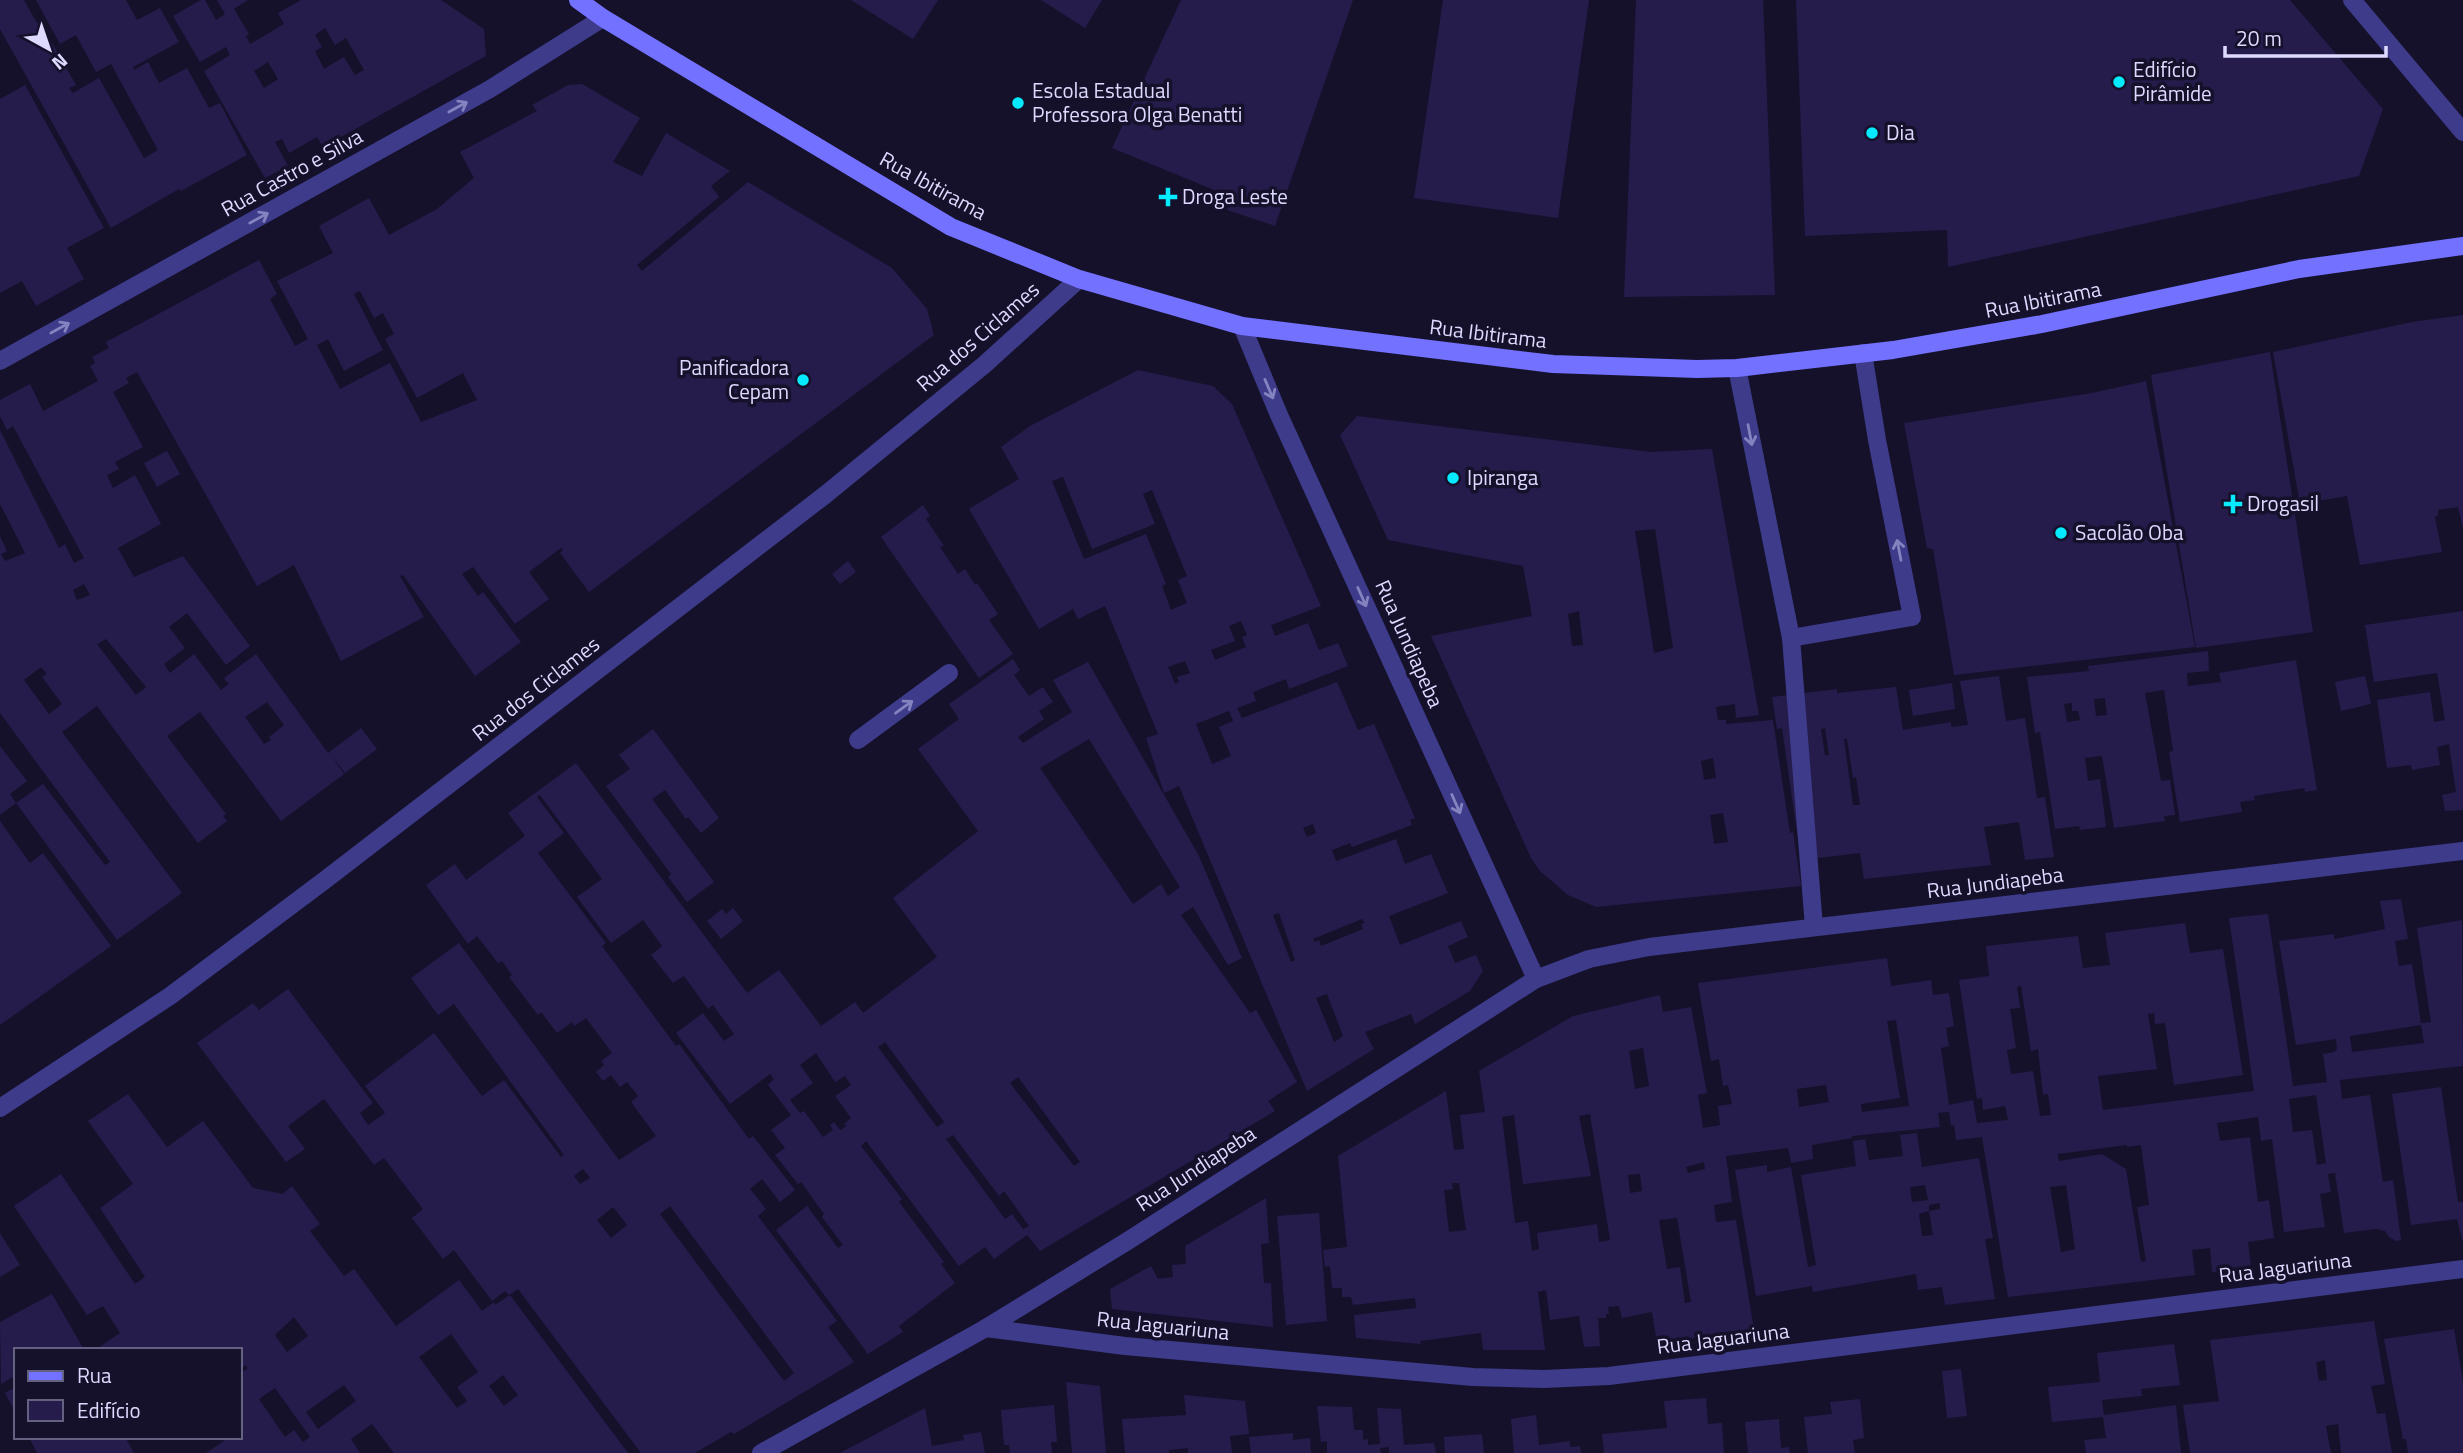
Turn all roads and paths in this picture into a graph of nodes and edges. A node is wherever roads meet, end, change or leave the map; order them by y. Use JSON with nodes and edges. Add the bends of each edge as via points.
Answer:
{"nodes":[{"id":1,"x":578,"y":0,"type":"edge"},
{"id":2,"x":2352,"y":0,"type":"edge"},
{"id":3,"x":603,"y":18,"type":"junction"},
{"id":4,"x":2463,"y":132,"type":"edge"},
{"id":5,"x":2463,"y":246,"type":"edge"},
{"id":6,"x":1079,"y":279,"type":"junction"},
{"id":7,"x":1242,"y":326,"type":"junction"},
{"id":8,"x":1863,"y":354,"type":"junction"},
{"id":9,"x":0,"y":361,"type":"edge"},
{"id":10,"x":1737,"y":368,"type":"junction"},
{"id":11,"x":1791,"y":638,"type":"junction"},
{"id":12,"x":949,"y":673,"type":"dead end"},
{"id":13,"x":859,"y":740,"type":"dead end"},
{"id":14,"x":2463,"y":850,"type":"edge"},
{"id":15,"x":1815,"y":927,"type":"junction"},
{"id":16,"x":1536,"y":979,"type":"junction"},
{"id":17,"x":0,"y":1108,"type":"edge"},
{"id":18,"x":2463,"y":1269,"type":"edge"},
{"id":19,"x":986,"y":1328,"type":"junction"},
{"id":20,"x":761,"y":1453,"type":"edge"}],
"edges":[{"from":1,"to":3,"type":"main road","name":"Rua Ibitirama"},
{"from":2,"to":4,"type":"street"},
{"from":3,"to":6,"type":"main road","name":"Rua Ibitirama","via":[[951,227]]},
{"from":9,"to":3,"type":"street","name":"Rua Castro e Silva","one_way":true,"via":[[490,89]]},
{"from":5,"to":8,"type":"main road","name":"Rua Ibitirama","via":[[2299,269],[2042,324]]},
{"from":6,"to":7,"type":"main road","name":"Rua Ibitirama"},
{"from":6,"to":17,"type":"street","name":"Rua dos Ciclames","via":[[984,365],[825,495],[336,872],[170,996]]},
{"from":7,"to":10,"type":"main road","name":"Rua Ibitirama","via":[[1553,365]]},
{"from":7,"to":16,"type":"street","name":"Rua Jundiapeba","one_way":true},
{"from":8,"to":10,"type":"main road","name":"Rua Ibitirama"},
{"from":11,"to":8,"type":"street","one_way":true,"via":[[1912,617]]},
{"from":10,"to":11,"type":"street","one_way":true},
{"from":11,"to":15,"type":"street"},
{"from":13,"to":12,"type":"street","one_way":true},
{"from":14,"to":15,"type":"street","name":"Rua Jundiapeba"},
{"from":15,"to":16,"type":"street","name":"Rua Jundiapeba","via":[[1649,947],[1589,960]]},
{"from":16,"to":19,"type":"street","name":"Rua Jundiapeba"},
{"from":18,"to":19,"type":"street","name":"Rua Jaguariuna","via":[[1609,1376],[1544,1379],[1473,1377],[1125,1346]]},
{"from":19,"to":20,"type":"street","name":"Rua Jundiapeba"}]}
